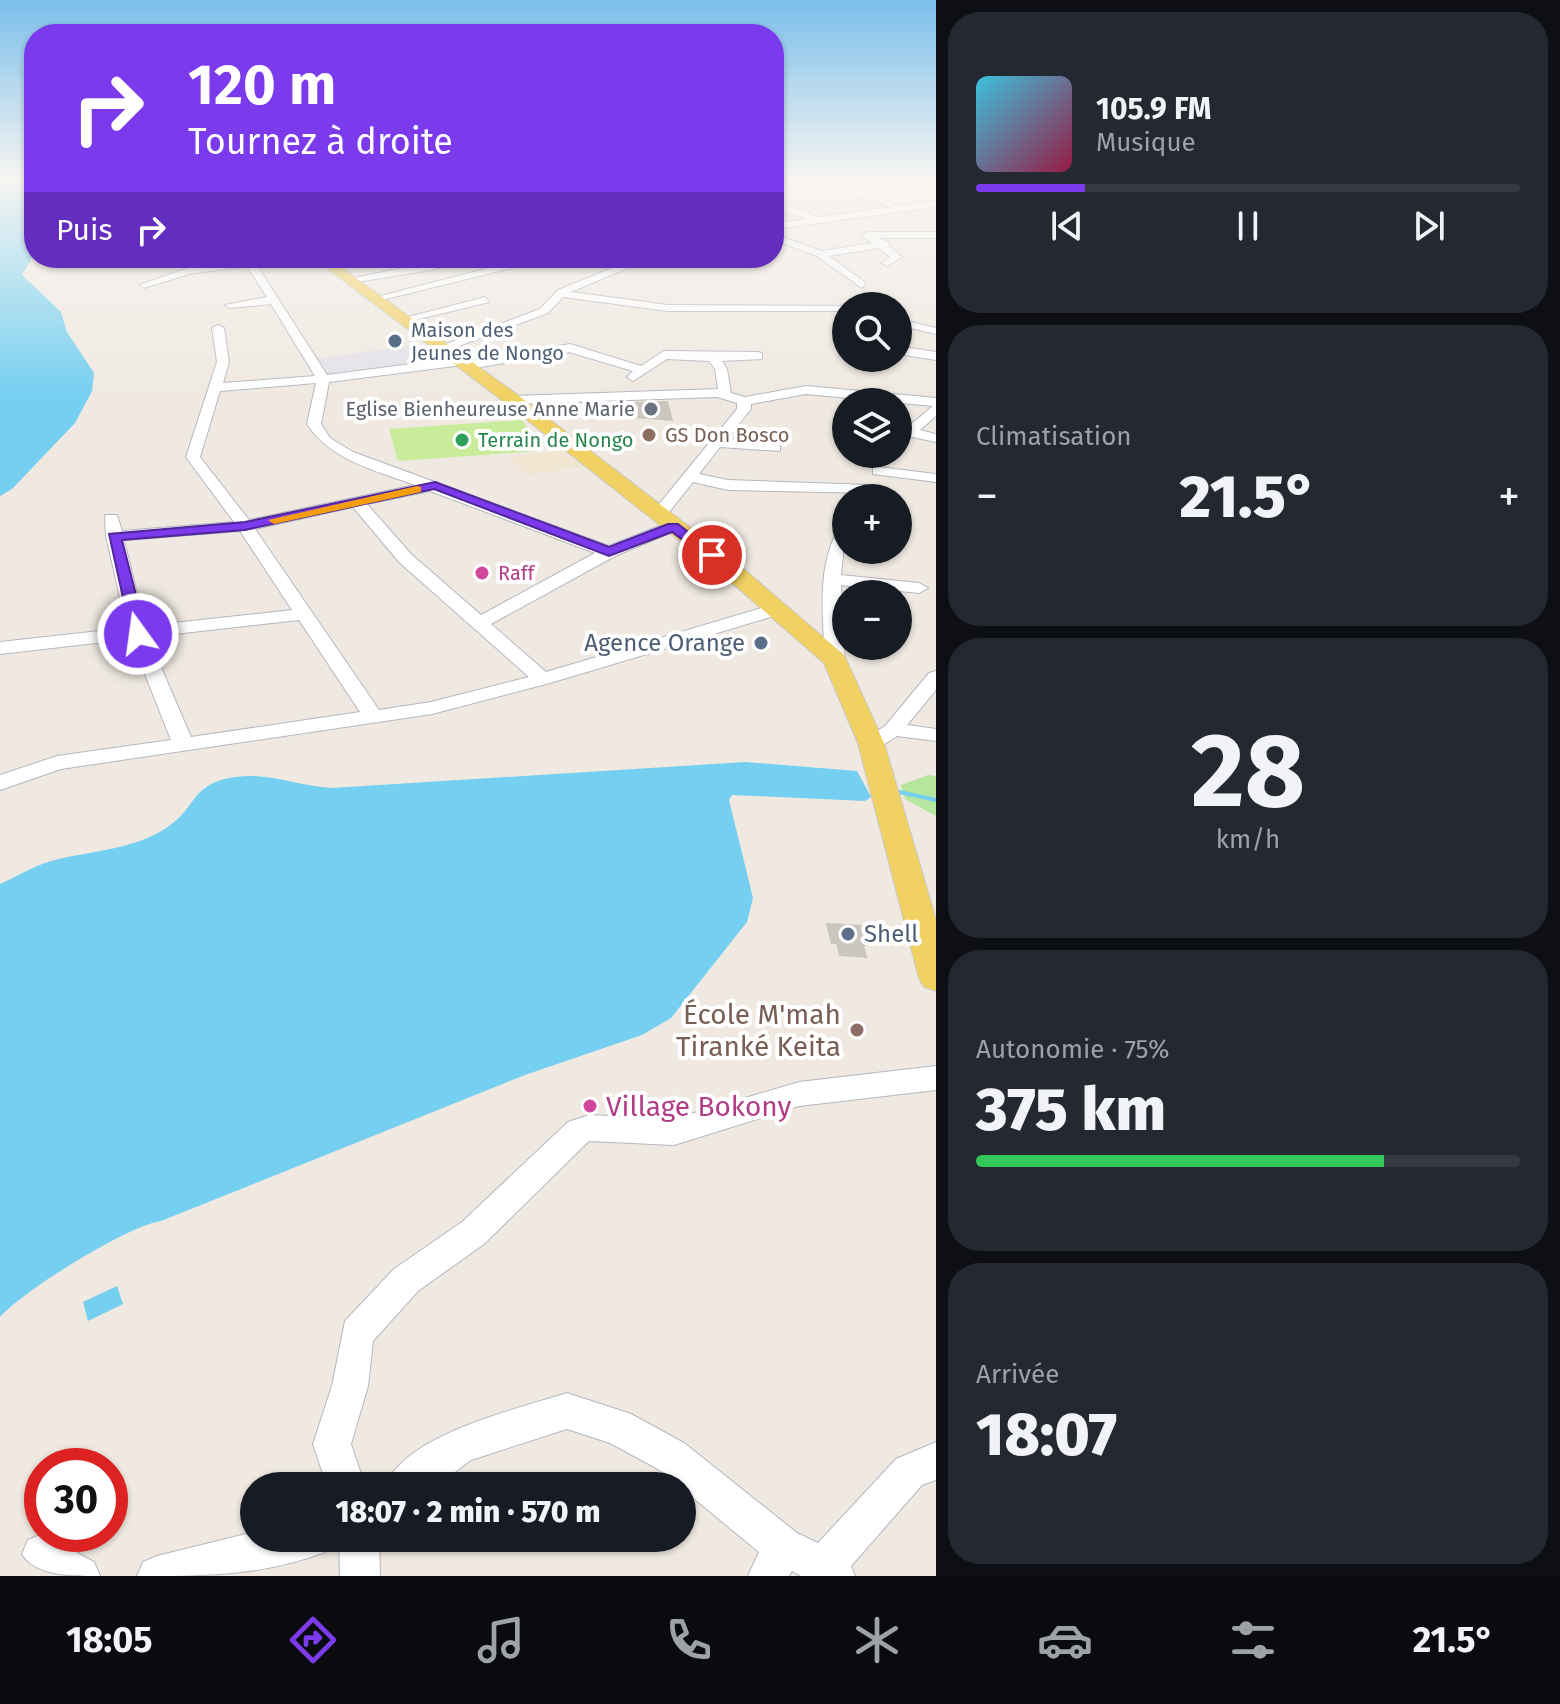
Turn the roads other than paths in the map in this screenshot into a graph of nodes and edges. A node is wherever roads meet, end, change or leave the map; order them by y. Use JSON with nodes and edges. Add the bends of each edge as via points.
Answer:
{"nodes":[{"id":1,"x":811,"y":251,"type":"edge"},
{"id":2,"x":841,"y":251,"type":"edge"},
{"id":3,"x":889,"y":251,"type":"edge"},
{"id":4,"x":820,"y":254,"type":"junction"},
{"id":5,"x":887,"y":263,"type":"dead end"},
{"id":6,"x":220,"y":268,"type":"edge"},
{"id":7,"x":254,"y":268,"type":"edge"},
{"id":8,"x":333,"y":268,"type":"edge"},
{"id":9,"x":370,"y":268,"type":"edge"},
{"id":10,"x":422,"y":268,"type":"edge"},
{"id":11,"x":500,"y":268,"type":"edge"},
{"id":12,"x":620,"y":268,"type":"edge"},
{"id":13,"x":344,"y":276,"type":"junction"},
{"id":14,"x":144,"y":285,"type":"dead end"},
{"id":15,"x":862,"y":285,"type":"dead end"},
{"id":16,"x":562,"y":294,"type":"junction"},
{"id":17,"x":378,"y":298,"type":"junction"},
{"id":18,"x":273,"y":300,"type":"junction"},
{"id":19,"x":485,"y":300,"type":"dead end"},
{"id":20,"x":832,"y":303,"type":"edge"},
{"id":21,"x":230,"y":305,"type":"dead end"},
{"id":22,"x":407,"y":319,"type":"junction"},
{"id":23,"x":912,"y":325,"type":"edge"},
{"id":24,"x":218,"y":328,"type":"dead end"},
{"id":25,"x":936,"y":331,"type":"edge"},
{"id":26,"x":444,"y":347,"type":"junction"},
{"id":27,"x":912,"y":352,"type":"edge"},
{"id":28,"x":758,"y":356,"type":"dead end"},
{"id":29,"x":936,"y":356,"type":"edge"},
{"id":30,"x":713,"y":358,"type":"junction"},
{"id":31,"x":466,"y":363,"type":"junction"},
{"id":32,"x":642,"y":370,"type":"junction"},
{"id":33,"x":323,"y":379,"type":"junction"},
{"id":34,"x":216,"y":387,"type":"junction"},
{"id":35,"x":725,"y":394,"type":"junction"},
{"id":36,"x":607,"y":397,"type":"junction"},
{"id":37,"x":513,"y":400,"type":"junction"},
{"id":38,"x":744,"y":401,"type":"junction"},
{"id":39,"x":936,"y":402,"type":"edge"},
{"id":40,"x":936,"y":409,"type":"edge"},
{"id":41,"x":912,"y":429,"type":"edge"},
{"id":42,"x":912,"y":437,"type":"edge"},
{"id":43,"x":936,"y":438,"type":"edge"},
{"id":44,"x":719,"y":443,"type":"junction"},
{"id":45,"x":775,"y":448,"type":"dead end"},
{"id":46,"x":880,"y":468,"type":"edge"},
{"id":47,"x":878,"y":471,"type":"junction"},
{"id":48,"x":691,"y":477,"type":"junction"},
{"id":49,"x":936,"y":478,"type":"edge"},
{"id":50,"x":871,"y":484,"type":"edge"},
{"id":51,"x":435,"y":485,"type":"junction"},
{"id":52,"x":832,"y":492,"type":"edge"},
{"id":53,"x":357,"y":502,"type":"junction"},
{"id":54,"x":666,"y":520,"type":"junction"},
{"id":55,"x":245,"y":526,"type":"junction"},
{"id":56,"x":609,"y":552,"type":"junction"},
{"id":57,"x":833,"y":564,"type":"edge"},
{"id":58,"x":832,"y":579,"type":"joint"},
{"id":59,"x":919,"y":588,"type":"dead end"},
{"id":60,"x":778,"y":609,"type":"junction"},
{"id":61,"x":304,"y":614,"type":"junction"},
{"id":62,"x":477,"y":624,"type":"junction"},
{"id":63,"x":138,"y":634,"type":"junction"},
{"id":64,"x":0,"y":648,"type":"edge"},
{"id":65,"x":832,"y":657,"type":"edge"},
{"id":66,"x":835,"y":660,"type":"edge"},
{"id":67,"x":543,"y":679,"type":"junction"},
{"id":68,"x":933,"y":686,"type":"edge"},
{"id":69,"x":374,"y":718,"type":"junction"},
{"id":70,"x":893,"y":729,"type":"junction"},
{"id":71,"x":936,"y":735,"type":"edge"},
{"id":72,"x":871,"y":743,"type":"junction"},
{"id":73,"x":184,"y":746,"type":"junction"},
{"id":74,"x":0,"y":783,"type":"edge"},
{"id":75,"x":936,"y":978,"type":"edge"},
{"id":76,"x":936,"y":1078,"type":"edge"},
{"id":77,"x":936,"y":1461,"type":"edge"},
{"id":78,"x":341,"y":1472,"type":"edge"},
{"id":79,"x":423,"y":1472,"type":"edge"},
{"id":80,"x":687,"y":1472,"type":"edge"},
{"id":81,"x":696,"y":1481,"type":"edge"},
{"id":82,"x":254,"y":1552,"type":"edge"},
{"id":83,"x":359,"y":1552,"type":"edge"},
{"id":84,"x":42,"y":1554,"type":"dead end"},
{"id":85,"x":775,"y":1562,"type":"edge"},
{"id":86,"x":830,"y":1571,"type":"edge"},
{"id":87,"x":80,"y":1576,"type":"edge"},
{"id":88,"x":157,"y":1576,"type":"edge"},
{"id":89,"x":360,"y":1576,"type":"edge"}],
"edges":[{"from":1,"to":4,"type":"street"},
{"from":2,"to":4,"type":"street"},
{"from":3,"to":5,"type":"street","via":[[897,257]]},
{"from":4,"to":15,"type":"street"},
{"from":6,"to":14,"type":"street","via":[[188,271]]},
{"from":7,"to":18,"type":"street"},
{"from":8,"to":13,"type":"main road"},
{"from":9,"to":13,"type":"street"},
{"from":10,"to":13,"type":"street"},
{"from":11,"to":17,"type":"street"},
{"from":12,"to":16,"type":"street"},
{"from":13,"to":17,"type":"main road"},
{"from":16,"to":20,"type":"street","via":[[668,308]]},
{"from":16,"to":26,"type":"street","via":[[544,311]]},
{"from":17,"to":22,"type":"main road"},
{"from":18,"to":21,"type":"street"},
{"from":18,"to":33,"type":"street"},
{"from":19,"to":22,"type":"street"},
{"from":22,"to":26,"type":"main road"},
{"from":23,"to":25,"type":"street"},
{"from":24,"to":34,"type":"street","via":[[223,362]]},
{"from":26,"to":31,"type":"main road"},
{"from":27,"to":29,"type":"street"},
{"from":28,"to":30,"type":"street"},
{"from":30,"to":32,"type":"street","via":[[670,354]]},
{"from":30,"to":35,"type":"street","via":[[721,369]]},
{"from":31,"to":32,"type":"street","via":[[570,348]]},
{"from":31,"to":33,"type":"street"},
{"from":31,"to":37,"type":"main road"},
{"from":32,"to":36,"type":"street"},
{"from":33,"to":34,"type":"street"},
{"from":33,"to":51,"type":"street","via":[[314,424],[325,441],[348,455]]},
{"from":34,"to":55,"type":"street","via":[[193,457]]},
{"from":35,"to":36,"type":"street"},
{"from":35,"to":38,"type":"street"},
{"from":36,"to":37,"type":"street"},
{"from":37,"to":54,"type":"main road"},
{"from":38,"to":39,"type":"street","via":[[806,390]]},
{"from":38,"to":44,"type":"street","via":[[744,409]]},
{"from":40,"to":41,"type":"street"},
{"from":42,"to":43,"type":"street"},
{"from":44,"to":45,"type":"street"},
{"from":44,"to":48,"type":"street"},
{"from":46,"to":47,"type":"street"},
{"from":47,"to":49,"type":"street"},
{"from":47,"to":50,"type":"street"},
{"from":48,"to":52,"type":"street","via":[[728,485]]},
{"from":48,"to":54,"type":"street"},
{"from":51,"to":53,"type":"street"},
{"from":51,"to":56,"type":"street"},
{"from":53,"to":55,"type":"street"},
{"from":53,"to":62,"type":"street","via":[[405,558]]},
{"from":54,"to":56,"type":"street"},
{"from":54,"to":60,"type":"main road"},
{"from":55,"to":61,"type":"street"},
{"from":55,"to":63,"type":"street","via":[[112,527]]},
{"from":56,"to":62,"type":"street"},
{"from":57,"to":58,"type":"street"},
{"from":58,"to":59,"type":"street"},
{"from":60,"to":65,"type":"main road"},
{"from":60,"to":67,"type":"street"},
{"from":61,"to":63,"type":"street"},
{"from":61,"to":69,"type":"street"},
{"from":62,"to":67,"type":"street"},
{"from":63,"to":64,"type":"street"},
{"from":63,"to":73,"type":"street"},
{"from":66,"to":72,"type":"main road"},
{"from":67,"to":69,"type":"street"},
{"from":68,"to":70,"type":"street"},
{"from":69,"to":73,"type":"street"},
{"from":70,"to":71,"type":"street"},
{"from":70,"to":72,"type":"street"},
{"from":72,"to":75,"type":"main road"},
{"from":73,"to":74,"type":"street","via":[[57,763]]},
{"from":76,"to":78,"type":"street","via":[[799,1094],[674,1132],[579,1131],[473,1233],[406,1280],[357,1333],[350,1386],[332,1444]]},
{"from":77,"to":86,"type":"street","via":[[909,1472]]},
{"from":79,"to":80,"type":"street","via":[[461,1445],[567,1411],[618,1427],[671,1456]]},
{"from":81,"to":85,"type":"street"},
{"from":82,"to":88,"type":"street"},
{"from":83,"to":89,"type":"street"},
{"from":84,"to":87,"type":"street"},
{"from":85,"to":86,"type":"street"}]}
